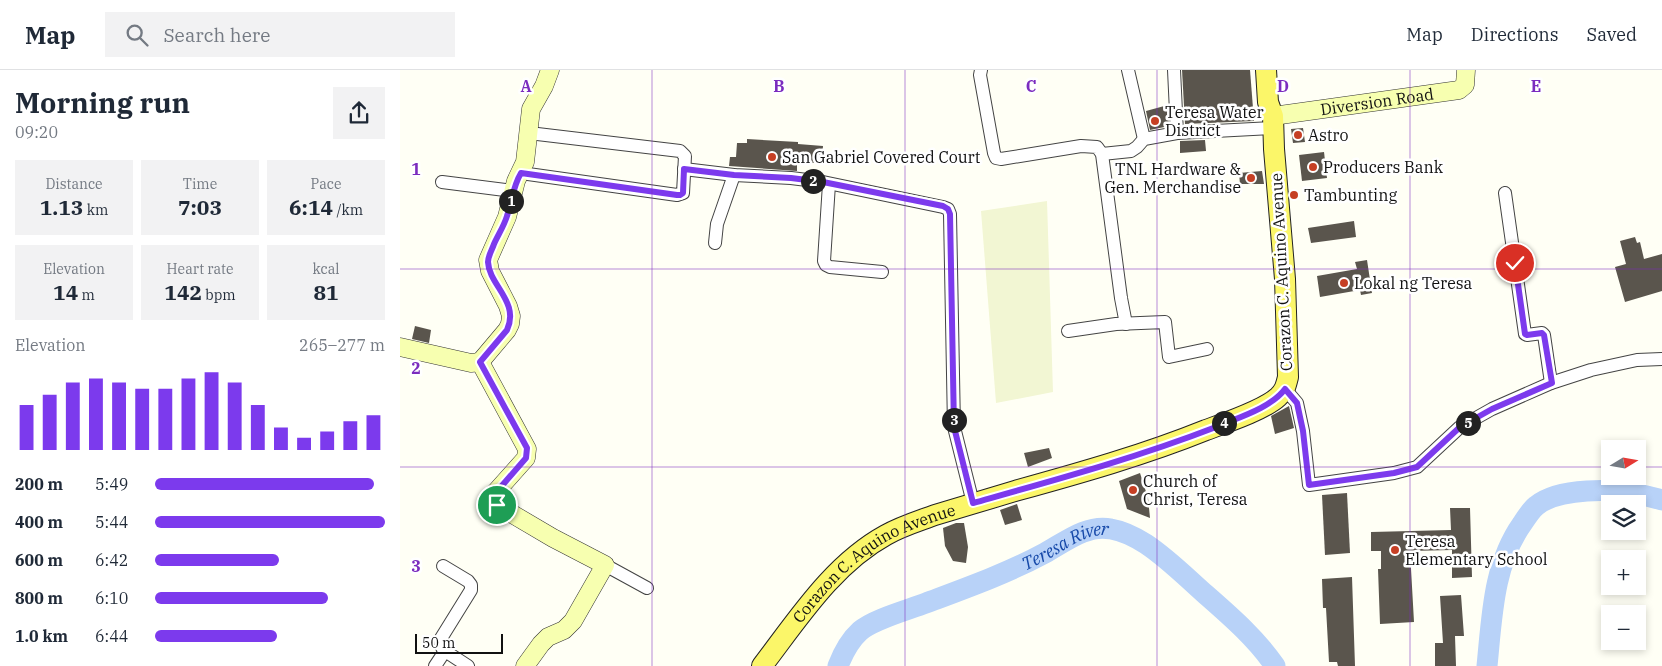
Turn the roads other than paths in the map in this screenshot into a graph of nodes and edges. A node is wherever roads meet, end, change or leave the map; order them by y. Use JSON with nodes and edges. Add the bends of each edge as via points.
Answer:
{"nodes":[{"id":1,"x":550,"y":70,"type":"edge"},
{"id":2,"x":982,"y":70,"type":"edge"},
{"id":3,"x":1128,"y":70,"type":"edge"},
{"id":4,"x":1174,"y":70,"type":"edge"},
{"id":5,"x":1266,"y":70,"type":"edge"},
{"id":6,"x":1276,"y":70,"type":"edge"},
{"id":7,"x":1466,"y":70,"type":"edge"},
{"id":8,"x":1273,"y":122,"type":"junction"},
{"id":9,"x":528,"y":132,"type":"junction"},
{"id":10,"x":1177,"y":133,"type":"junction"},
{"id":11,"x":1144,"y":140,"type":"junction"},
{"id":12,"x":1102,"y":154,"type":"junction"},
{"id":13,"x":684,"y":169,"type":"junction"},
{"id":14,"x":521,"y":173,"type":"junction"},
{"id":15,"x":734,"y":175,"type":"junction"},
{"id":16,"x":442,"y":182,"type":"dead end"},
{"id":17,"x":829,"y":184,"type":"junction"},
{"id":18,"x":513,"y":191,"type":"junction"},
{"id":19,"x":1505,"y":193,"type":"dead end"},
{"id":20,"x":715,"y":243,"type":"dead end"},
{"id":21,"x":882,"y":272,"type":"dead end"},
{"id":22,"x":1126,"y":324,"type":"junction"},
{"id":23,"x":1068,"y":330,"type":"dead end"},
{"id":24,"x":400,"y":347,"type":"edge"},
{"id":25,"x":1207,"y":349,"type":"dead end"},
{"id":26,"x":1662,"y":359,"type":"edge"},
{"id":27,"x":480,"y":362,"type":"junction"},
{"id":28,"x":1552,"y":383,"type":"junction"},
{"id":29,"x":1285,"y":389,"type":"junction"},
{"id":30,"x":973,"y":503,"type":"junction"},
{"id":31,"x":605,"y":565,"type":"junction"},
{"id":32,"x":443,"y":566,"type":"dead end"},
{"id":33,"x":647,"y":588,"type":"dead end"},
{"id":34,"x":445,"y":651,"type":"junction"},
{"id":35,"x":435,"y":666,"type":"edge"},
{"id":36,"x":468,"y":666,"type":"edge"},
{"id":37,"x":525,"y":666,"type":"edge"},
{"id":38,"x":762,"y":666,"type":"edge"}],
"edges":[{"from":1,"to":9,"type":"street","via":[[531,110]]},
{"from":2,"to":12,"type":"street","via":[[980,75],[996,158],[1081,146],[1097,147]]},
{"from":3,"to":11,"type":"street"},
{"from":4,"to":10,"type":"street"},
{"from":5,"to":8,"type":"main road","name":"Corazon C. Aquino Avenue"},
{"from":6,"to":8,"type":"main road","name":"Corazon C. Aquino Avenue","via":[[1278,101]]},
{"from":7,"to":8,"type":"street","name":"Diversion Road","via":[[1465,85],[1459,90]]},
{"from":8,"to":10,"type":"street"},
{"from":8,"to":29,"type":"main road","name":"Corazon C. Aquino Avenue","via":[[1288,360]]},
{"from":9,"to":13,"type":"street","via":[[680,151],[685,156]]},
{"from":9,"to":14,"type":"street"},
{"from":10,"to":11,"type":"street"},
{"from":11,"to":12,"type":"street","via":[[1131,151]]},
{"from":12,"to":22,"type":"street"},
{"from":13,"to":14,"type":"street","via":[[683,193],[680,195]]},
{"from":13,"to":15,"type":"street"},
{"from":14,"to":18,"type":"street"},
{"from":15,"to":17,"type":"street"},
{"from":15,"to":20,"type":"street","via":[[717,224]]},
{"from":16,"to":18,"type":"street"},
{"from":17,"to":21,"type":"street","via":[[826,265]]},
{"from":17,"to":30,"type":"street","via":[[948,209],[954,427]]},
{"from":18,"to":27,"type":"street","via":[[507,217],[488,260],[490,271],[508,306],[510,324]]},
{"from":19,"to":28,"type":"street","via":[[1525,334],[1544,335]]},
{"from":22,"to":23,"type":"street"},
{"from":22,"to":25,"type":"street","via":[[1165,322],[1169,357]]},
{"from":24,"to":27,"type":"street","via":[[471,364]]},
{"from":26,"to":28,"type":"street","via":[[1637,360],[1600,368]]},
{"from":27,"to":31,"type":"street","via":[[527,448],[526,458],[493,496],[493,501],[545,534]]},
{"from":28,"to":29,"type":"street","via":[[1460,427],[1417,467],[1309,485],[1297,403]]},
{"from":29,"to":30,"type":"main road","name":"Corazon C. Aquino Avenue","via":[[1275,400],[1243,416],[1160,448]]},
{"from":30,"to":38,"type":"main road","name":"Corazon C. Aquino Avenue","via":[[907,524],[862,550],[807,606]]},
{"from":31,"to":33,"type":"street"},
{"from":31,"to":37,"type":"street","via":[[572,621],[564,630],[548,637]]},
{"from":32,"to":34,"type":"street","via":[[471,585],[440,640]]},
{"from":34,"to":35,"type":"street"},
{"from":34,"to":36,"type":"street"}]}
